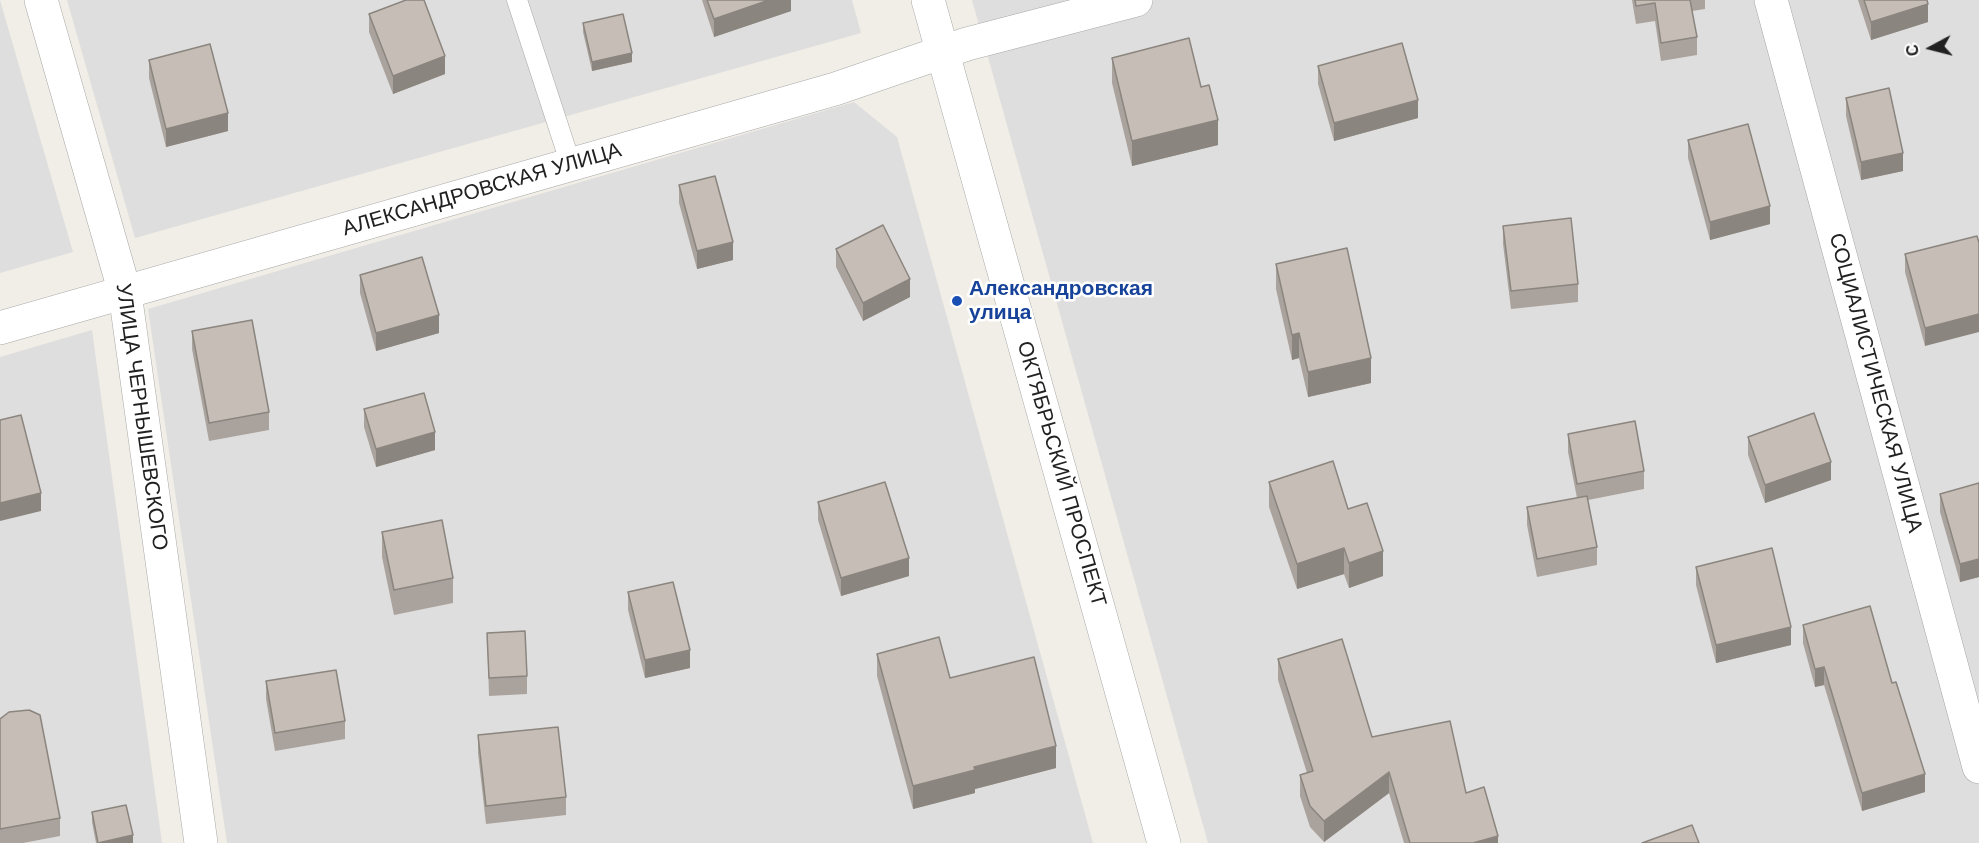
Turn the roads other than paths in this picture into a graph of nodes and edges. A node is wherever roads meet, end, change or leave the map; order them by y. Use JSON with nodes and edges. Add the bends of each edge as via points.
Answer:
{"nodes":[{"id":1,"x":41,"y":0,"type":"edge"},
{"id":2,"x":517,"y":0,"type":"edge"},
{"id":3,"x":928,"y":0,"type":"edge"},
{"id":4,"x":1136,"y":0,"type":"edge"},
{"id":5,"x":1772,"y":0,"type":"edge"},
{"id":6,"x":943,"y":52,"type":"junction"},
{"id":7,"x":571,"y":165,"type":"junction"},
{"id":8,"x":125,"y":293,"type":"junction"},
{"id":9,"x":0,"y":328,"type":"edge"},
{"id":10,"x":1979,"y":767,"type":"edge"},
{"id":11,"x":201,"y":843,"type":"edge"},
{"id":12,"x":1164,"y":843,"type":"edge"}],
"edges":[{"from":1,"to":8,"type":"street","name":"УЛИЦА ЧЕРНЫШЕВСКОГО"},
{"from":2,"to":7,"type":"lane"},
{"from":3,"to":6,"type":"street","name":"ОКТЯБРЬСКИЙ ПРОСПЕКТ"},
{"from":4,"to":6,"type":"street","name":"АЛЕКСАНДРОВСКАЯ УЛИЦА"},
{"from":5,"to":10,"type":"street","name":"СОЦИАЛИСТИЧЕСКАЯ УЛИЦА"},
{"from":6,"to":7,"type":"street","name":"АЛЕКСАНДРОВСКАЯ УЛИЦА","via":[[835,89]]},
{"from":6,"to":12,"type":"street","name":"ОКТЯБРЬСКИЙ ПРОСПЕКТ"},
{"from":7,"to":8,"type":"street","name":"АЛЕКСАНДРОВСКАЯ УЛИЦА"},
{"from":8,"to":9,"type":"street","name":"АЛЕКСАНДРОВСКАЯ УЛИЦА"},
{"from":8,"to":11,"type":"street","name":"УЛИЦА ЧЕРНЫШЕВСКОГО"}]}
